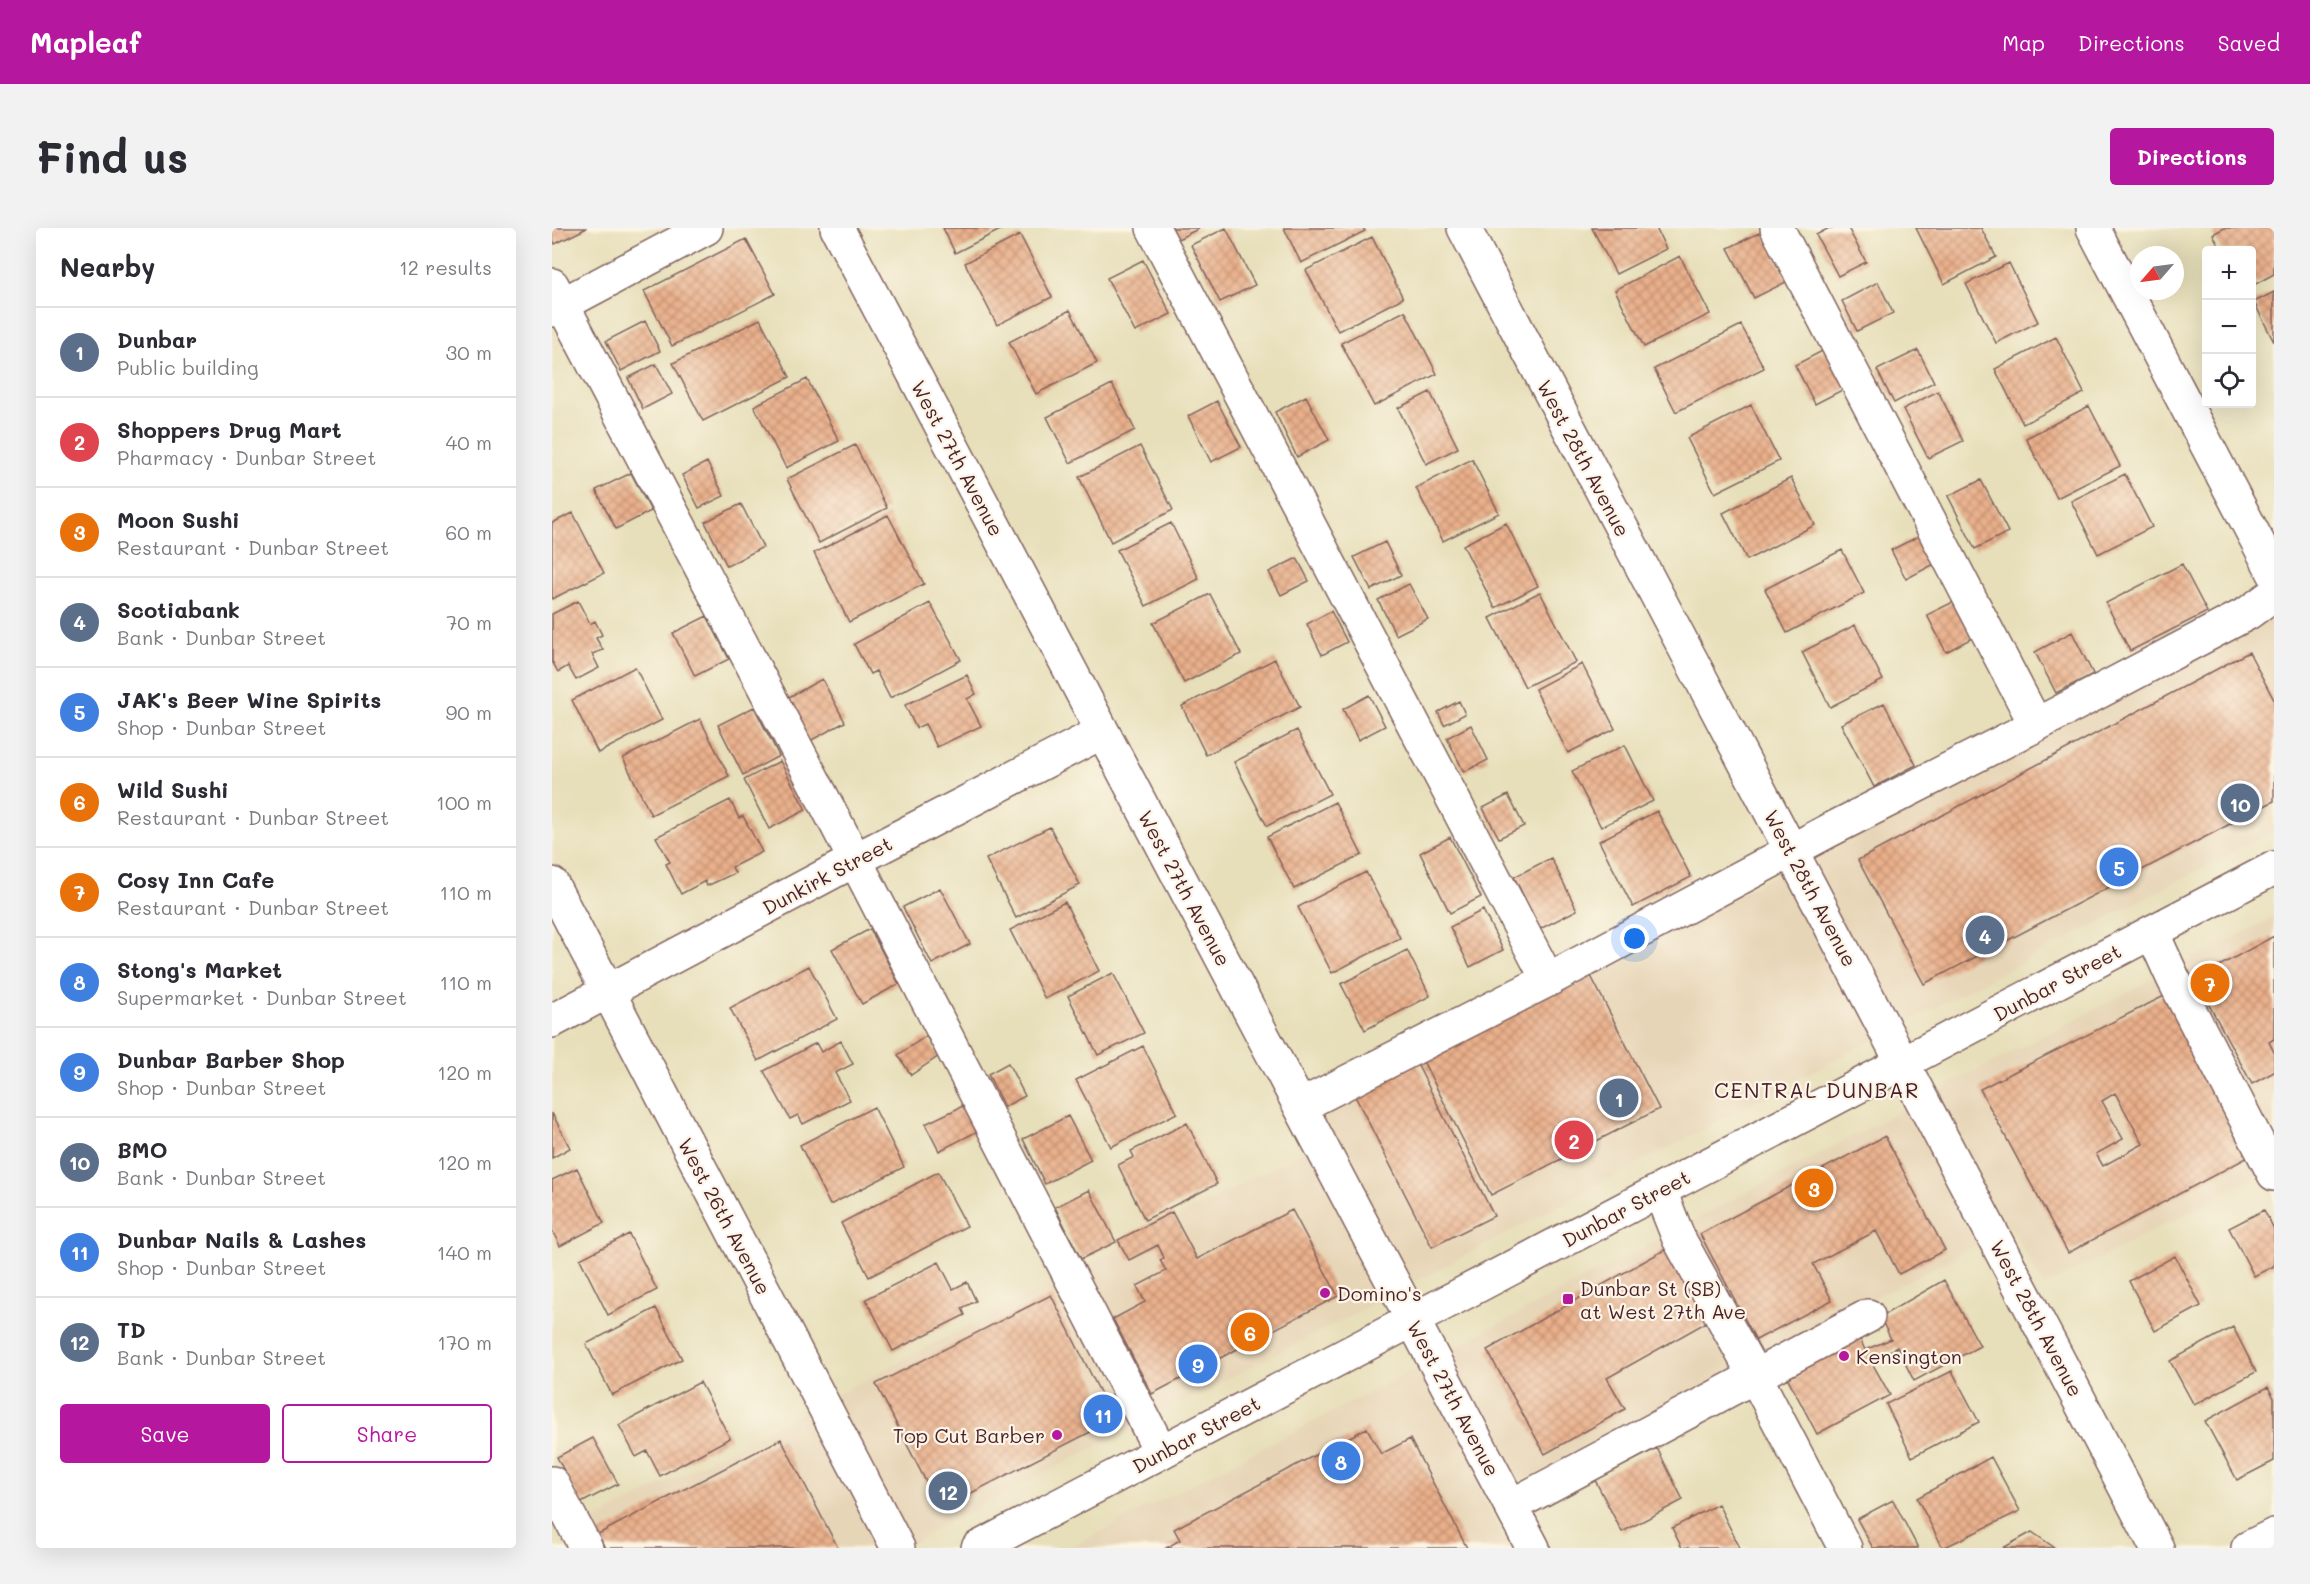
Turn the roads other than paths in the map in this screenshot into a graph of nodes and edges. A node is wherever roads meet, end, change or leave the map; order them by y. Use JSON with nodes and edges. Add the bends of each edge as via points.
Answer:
{"nodes":[{"id":1,"x":706,"y":228,"type":"edge"},
{"id":2,"x":837,"y":228,"type":"edge"},
{"id":3,"x":1153,"y":228,"type":"edge"},
{"id":4,"x":1464,"y":228,"type":"edge"},
{"id":5,"x":1777,"y":228,"type":"edge"},
{"id":6,"x":2093,"y":228,"type":"edge"},
{"id":7,"x":556,"y":300,"type":"edge"},
{"id":8,"x":2274,"y":573,"type":"edge"},
{"id":9,"x":2274,"y":594,"type":"edge"},
{"id":10,"x":2036,"y":725,"type":"junction"},
{"id":11,"x":1102,"y":732,"type":"junction"},
{"id":12,"x":1791,"y":852,"type":"junction"},
{"id":13,"x":855,"y":860,"type":"junction"},
{"id":14,"x":2274,"y":868,"type":"edge"},
{"id":15,"x":552,"y":884,"type":"edge"},
{"id":16,"x":2152,"y":932,"type":"junction"},
{"id":17,"x":1548,"y":980,"type":"junction"},
{"id":18,"x":607,"y":992,"type":"junction"},
{"id":19,"x":552,"y":1021,"type":"edge"},
{"id":20,"x":1904,"y":1063,"type":"junction"},
{"id":21,"x":1300,"y":1106,"type":"junction"},
{"id":22,"x":2274,"y":1174,"type":"edge"},
{"id":23,"x":1659,"y":1191,"type":"junction"},
{"id":24,"x":1868,"y":1316,"type":"dead end"},
{"id":25,"x":1413,"y":1320,"type":"junction"},
{"id":26,"x":1755,"y":1376,"type":"junction"},
{"id":27,"x":1161,"y":1452,"type":"junction"},
{"id":28,"x":552,"y":1483,"type":"edge"},
{"id":29,"x":1511,"y":1506,"type":"junction"},
{"id":30,"x":2274,"y":1535,"type":"edge"},
{"id":31,"x":586,"y":1548,"type":"edge"},
{"id":32,"x":898,"y":1548,"type":"edge"},
{"id":33,"x":978,"y":1548,"type":"edge"},
{"id":34,"x":1533,"y":1548,"type":"edge"},
{"id":35,"x":1845,"y":1548,"type":"edge"},
{"id":36,"x":2157,"y":1548,"type":"edge"},
{"id":37,"x":2248,"y":1548,"type":"edge"}],
"edges":[{"from":1,"to":7,"type":"street"},
{"from":2,"to":11,"type":"street","name":"West 27th Avenue"},
{"from":3,"to":17,"type":"street"},
{"from":4,"to":12,"type":"street","name":"West 28th Avenue"},
{"from":5,"to":10,"type":"street"},
{"from":6,"to":8,"type":"street"},
{"from":7,"to":13,"type":"street"},
{"from":9,"to":10,"type":"street","via":[[2248,613]]},
{"from":10,"to":12,"type":"street"},
{"from":11,"to":13,"type":"street","name":"Dunkirk Street"},
{"from":11,"to":21,"type":"street","name":"West 27th Avenue"},
{"from":12,"to":17,"type":"street"},
{"from":12,"to":20,"type":"street","name":"West 28th Avenue"},
{"from":13,"to":18,"type":"street","name":"Dunkirk Street"},
{"from":13,"to":27,"type":"street"},
{"from":14,"to":16,"type":"street","name":"Dunbar Street"},
{"from":15,"to":18,"type":"street","name":"West 26th Avenue"},
{"from":16,"to":20,"type":"street","name":"Dunbar Street"},
{"from":16,"to":22,"type":"street"},
{"from":17,"to":21,"type":"street"},
{"from":18,"to":19,"type":"street","name":"Dunkirk Street"},
{"from":18,"to":32,"type":"street","name":"West 26th Avenue"},
{"from":20,"to":23,"type":"street","name":"Dunbar Street"},
{"from":20,"to":36,"type":"street","name":"West 28th Avenue"},
{"from":21,"to":25,"type":"street","name":"West 27th Avenue"},
{"from":23,"to":25,"type":"street","name":"Dunbar Street"},
{"from":23,"to":26,"type":"street","via":[[1679,1239]]},
{"from":24,"to":26,"type":"street"},
{"from":25,"to":27,"type":"street","name":"Dunbar Street"},
{"from":25,"to":29,"type":"street","name":"West 27th Avenue"},
{"from":26,"to":29,"type":"street"},
{"from":26,"to":35,"type":"street"},
{"from":27,"to":33,"type":"street","name":"Dunbar Street"},
{"from":28,"to":31,"type":"street"},
{"from":29,"to":34,"type":"street","name":"West 27th Avenue"},
{"from":30,"to":37,"type":"street"}]}
